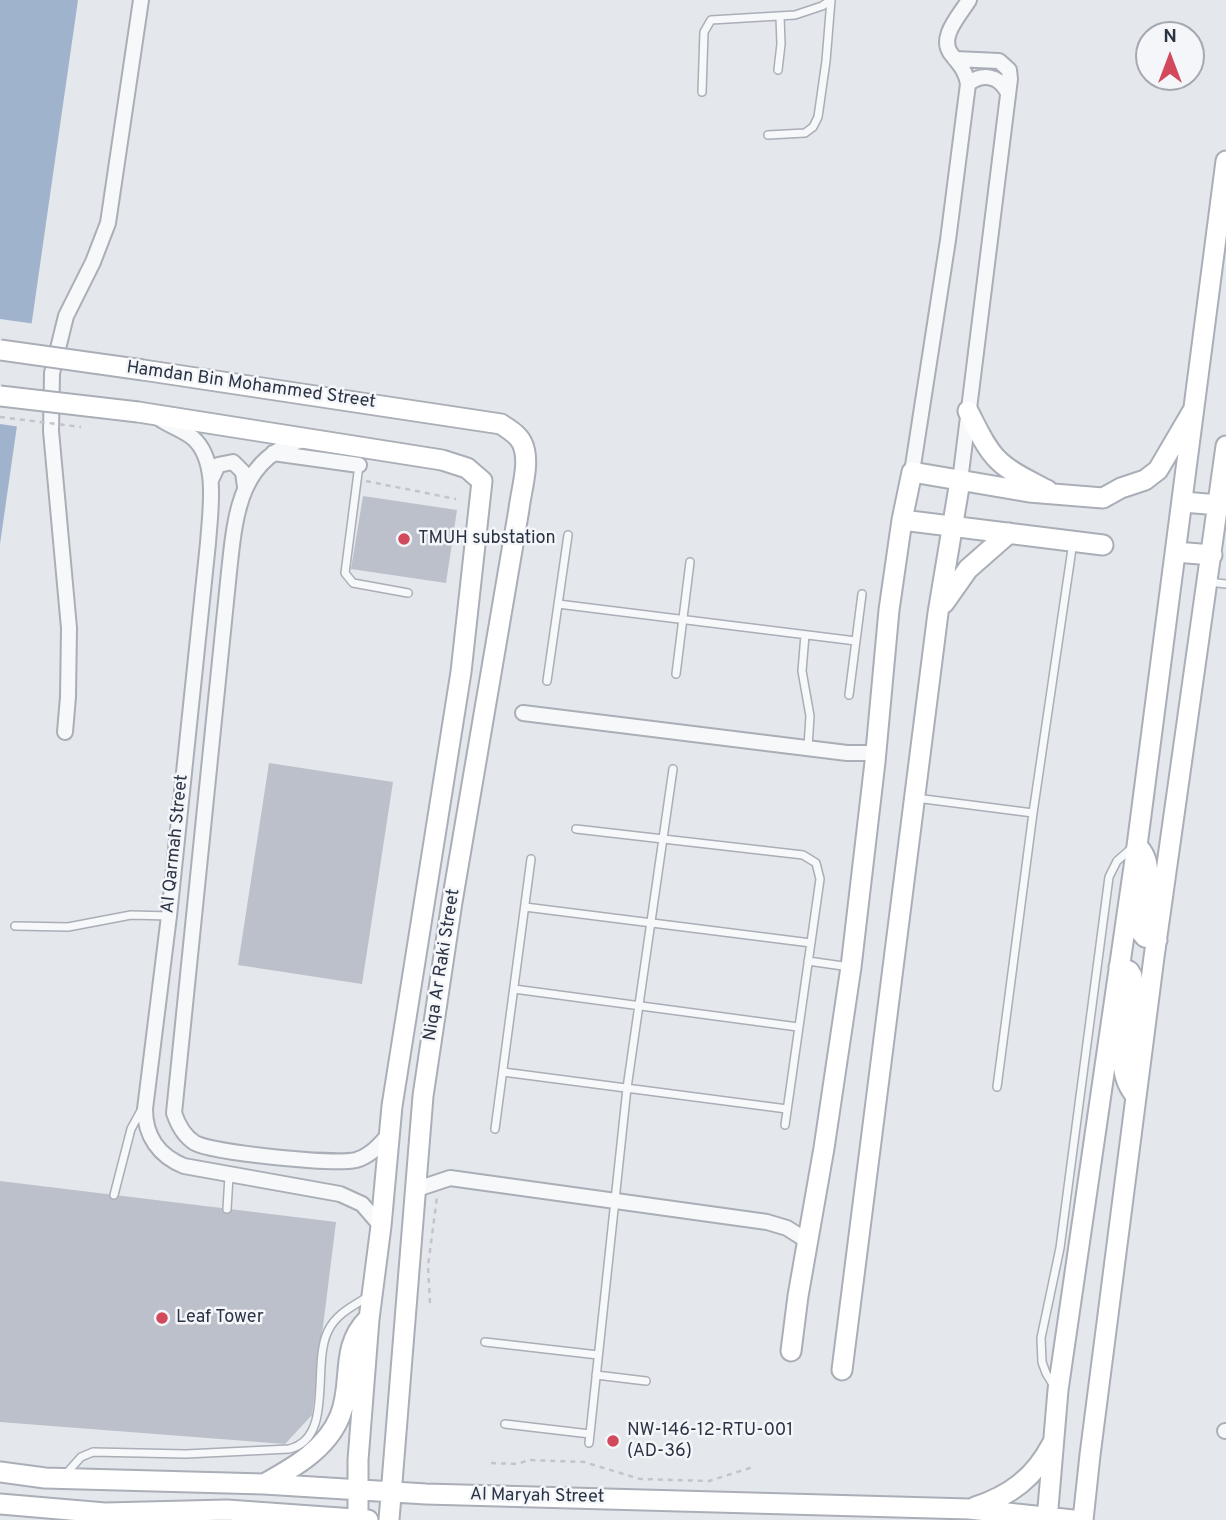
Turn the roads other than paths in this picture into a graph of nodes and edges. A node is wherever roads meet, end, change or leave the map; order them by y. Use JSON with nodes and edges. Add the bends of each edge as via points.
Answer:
{"nodes":[{"id":1,"x":141,"y":0,"type":"edge"},
{"id":2,"x":831,"y":0,"type":"edge"},
{"id":3,"x":969,"y":0,"type":"edge"},
{"id":4,"x":780,"y":18,"type":"junction"},
{"id":5,"x":955,"y":59,"type":"junction"},
{"id":6,"x":778,"y":70,"type":"dead end"},
{"id":7,"x":968,"y":84,"type":"junction"},
{"id":8,"x":1007,"y":91,"type":"junction"},
{"id":9,"x":702,"y":92,"type":"dead end"},
{"id":10,"x":768,"y":135,"type":"dead end"},
{"id":11,"x":1226,"y":161,"type":"edge"},
{"id":12,"x":0,"y":350,"type":"edge"},
{"id":13,"x":0,"y":397,"type":"edge"},
{"id":14,"x":1195,"y":409,"type":"junction"},
{"id":15,"x":968,"y":411,"type":"junction"},
{"id":16,"x":146,"y":413,"type":"junction"},
{"id":17,"x":501,"y":424,"type":"joint"},
{"id":18,"x":305,"y":440,"type":"junction"},
{"id":19,"x":273,"y":453,"type":"junction"},
{"id":20,"x":1225,"y":459,"type":"edge"},
{"id":21,"x":358,"y":472,"type":"joint"},
{"id":22,"x":912,"y":472,"type":"junction"},
{"id":23,"x":960,"y":481,"type":"junction"},
{"id":24,"x":209,"y":483,"type":"junction"},
{"id":25,"x":245,"y":487,"type":"junction"},
{"id":26,"x":1057,"y":495,"type":"junction"},
{"id":27,"x":1183,"y":502,"type":"junction"},
{"id":28,"x":1222,"y":505,"type":"edge"},
{"id":29,"x":902,"y":520,"type":"junction"},
{"id":30,"x":952,"y":526,"type":"junction"},
{"id":31,"x":1009,"y":533,"type":"junction"},
{"id":32,"x":568,"y":535,"type":"dead end"},
{"id":33,"x":1074,"y":541,"type":"junction"},
{"id":34,"x":1103,"y":545,"type":"dead end"},
{"id":35,"x":1176,"y":552,"type":"junction"},
{"id":36,"x":1212,"y":555,"type":"junction"},
{"id":37,"x":690,"y":562,"type":"dead end"},
{"id":38,"x":1217,"y":583,"type":"edge"},
{"id":39,"x":408,"y":593,"type":"dead end"},
{"id":40,"x":862,"y":594,"type":"dead end"},
{"id":41,"x":558,"y":604,"type":"junction"},
{"id":42,"x":938,"y":613,"type":"junction"},
{"id":43,"x":683,"y":620,"type":"junction"},
{"id":44,"x":805,"y":635,"type":"junction"},
{"id":45,"x":856,"y":641,"type":"junction"},
{"id":46,"x":676,"y":674,"type":"dead end"},
{"id":47,"x":547,"y":681,"type":"dead end"},
{"id":48,"x":849,"y":695,"type":"dead end"},
{"id":49,"x":523,"y":713,"type":"dead end"},
{"id":50,"x":65,"y":732,"type":"dead end"},
{"id":51,"x":808,"y":747,"type":"junction"},
{"id":52,"x":875,"y":757,"type":"junction"},
{"id":53,"x":673,"y":769,"type":"dead end"},
{"id":54,"x":915,"y":798,"type":"junction"},
{"id":55,"x":1033,"y":813,"type":"junction"},
{"id":56,"x":576,"y":829,"type":"dead end"},
{"id":57,"x":662,"y":840,"type":"junction"},
{"id":58,"x":1137,"y":846,"type":"junction"},
{"id":59,"x":531,"y":859,"type":"dead end"},
{"id":60,"x":525,"y":907,"type":"junction"},
{"id":61,"x":169,"y":916,"type":"junction"},
{"id":62,"x":650,"y":923,"type":"junction"},
{"id":63,"x":15,"y":926,"type":"dead end"},
{"id":64,"x":1157,"y":940,"type":"junction"},
{"id":65,"x":811,"y":943,"type":"junction"},
{"id":66,"x":808,"y":961,"type":"junction"},
{"id":67,"x":851,"y":967,"type":"junction"},
{"id":68,"x":1119,"y":967,"type":"junction"},
{"id":69,"x":514,"y":989,"type":"junction"},
{"id":70,"x":639,"y":1006,"type":"junction"},
{"id":71,"x":798,"y":1027,"type":"junction"},
{"id":72,"x":503,"y":1072,"type":"junction"},
{"id":73,"x":997,"y":1087,"type":"dead end"},
{"id":74,"x":627,"y":1088,"type":"junction"},
{"id":75,"x":1136,"y":1096,"type":"junction"},
{"id":76,"x":147,"y":1101,"type":"junction"},
{"id":77,"x":787,"y":1109,"type":"junction"},
{"id":78,"x":785,"y":1125,"type":"dead end"},
{"id":79,"x":495,"y":1129,"type":"dead end"},
{"id":80,"x":389,"y":1134,"type":"junction"},
{"id":81,"x":288,"y":1158,"type":"junction"},
{"id":82,"x":229,"y":1176,"type":"junction"},
{"id":83,"x":300,"y":1187,"type":"junction"},
{"id":84,"x":415,"y":1190,"type":"junction"},
{"id":85,"x":114,"y":1195,"type":"dead end"},
{"id":86,"x":614,"y":1200,"type":"junction"},
{"id":87,"x":226,"y":1209,"type":"dead end"},
{"id":88,"x":381,"y":1226,"type":"junction"},
{"id":89,"x":806,"y":1240,"type":"junction"},
{"id":90,"x":372,"y":1293,"type":"junction"},
{"id":91,"x":369,"y":1318,"type":"junction"},
{"id":92,"x":485,"y":1342,"type":"dead end"},
{"id":93,"x":791,"y":1351,"type":"dead end"},
{"id":94,"x":598,"y":1356,"type":"junction"},
{"id":95,"x":842,"y":1370,"type":"dead end"},
{"id":96,"x":596,"y":1375,"type":"junction"},
{"id":97,"x":646,"y":1381,"type":"dead end"},
{"id":98,"x":1058,"y":1390,"type":"junction"},
{"id":99,"x":505,"y":1424,"type":"dead end"},
{"id":100,"x":590,"y":1434,"type":"junction"},
{"id":101,"x":1054,"y":1440,"type":"junction"},
{"id":102,"x":589,"y":1443,"type":"dead end"},
{"id":103,"x":0,"y":1472,"type":"edge"},
{"id":104,"x":62,"y":1478,"type":"junction"},
{"id":105,"x":264,"y":1484,"type":"junction"},
{"id":106,"x":358,"y":1489,"type":"junction"},
{"id":107,"x":392,"y":1492,"type":"junction"},
{"id":108,"x":0,"y":1504,"type":"edge"},
{"id":109,"x":42,"y":1509,"type":"junction"},
{"id":110,"x":969,"y":1509,"type":"junction"},
{"id":111,"x":131,"y":1516,"type":"edge"},
{"id":112,"x":178,"y":1516,"type":"edge"},
{"id":113,"x":1050,"y":1519,"type":"edge"},
{"id":114,"x":60,"y":1520,"type":"edge"},
{"id":115,"x":361,"y":1520,"type":"edge"},
{"id":116,"x":389,"y":1520,"type":"edge"},
{"id":117,"x":1073,"y":1520,"type":"edge"},
{"id":118,"x":1083,"y":1520,"type":"edge"}],
"edges":[{"from":1,"to":50,"type":"street","via":[[108,223],[66,316],[52,373],[51,431],[69,628]]},
{"from":2,"to":4,"type":"lane"},
{"from":2,"to":10,"type":"lane","via":[[816,122],[805,133]]},
{"from":3,"to":5,"type":"street","via":[[946,40]]},
{"from":4,"to":6,"type":"lane"},
{"from":4,"to":9,"type":"lane","via":[[715,19],[707,24]]},
{"from":5,"to":7,"type":"street"},
{"from":5,"to":8,"type":"street","via":[[999,61],[1010,74]]},
{"from":7,"to":8,"type":"street","via":[[990,76]]},
{"from":7,"to":22,"type":"street"},
{"from":8,"to":15,"type":"street"},
{"from":11,"to":14,"type":"street"},
{"from":12,"to":17,"type":"street","name":"Hamdan Bin Mohammed Street","bridge":true},
{"from":13,"to":16,"type":"street","bridge":true},
{"from":14,"to":26,"type":"street","via":[[1158,470],[1145,480],[1102,498]]},
{"from":14,"to":27,"type":"street"},
{"from":15,"to":23,"type":"street"},
{"from":15,"to":26,"type":"street","via":[[998,461]]},
{"from":16,"to":18,"type":"street"},
{"from":16,"to":24,"type":"street","name":"Al Qarmah Street","via":[[199,444]]},
{"from":17,"to":84,"type":"street","name":"Niqa Ar Raki Street","via":[[522,443],[525,463],[423,1096]]},
{"from":18,"to":19,"type":"street","name":"Al Qarmah Street"},
{"from":18,"to":80,"type":"street","name":"Niqa Ar Raki Street","via":[[442,460],[467,468],[482,481],[461,672]]},
{"from":19,"to":21,"type":"street"},
{"from":19,"to":25,"type":"street","name":"Al Qarmah Street"},
{"from":20,"to":28,"type":"street"},
{"from":21,"to":39,"type":"lane","via":[[345,573],[353,583]]},
{"from":22,"to":23,"type":"street"},
{"from":22,"to":29,"type":"street"},
{"from":23,"to":26,"type":"street"},
{"from":23,"to":30,"type":"street"},
{"from":24,"to":25,"type":"street","via":[[218,465],[233,462],[243,472]]},
{"from":24,"to":61,"type":"street","name":"Al Qarmah Street","via":[[208,542]]},
{"from":25,"to":81,"type":"street","name":"Al Qarmah Street","via":[[230,561],[174,1105],[180,1128],[199,1144]]},
{"from":27,"to":28,"type":"street"},
{"from":27,"to":35,"type":"street"},
{"from":28,"to":36,"type":"street"},
{"from":29,"to":30,"type":"street"},
{"from":29,"to":52,"type":"street"},
{"from":30,"to":31,"type":"street"},
{"from":30,"to":42,"type":"street"},
{"from":31,"to":33,"type":"street"},
{"from":31,"to":42,"type":"street","via":[[968,569]]},
{"from":32,"to":41,"type":"lane"},
{"from":33,"to":34,"type":"street"},
{"from":33,"to":55,"type":"lane"},
{"from":35,"to":36,"type":"street"},
{"from":35,"to":58,"type":"street"},
{"from":36,"to":38,"type":"street"},
{"from":37,"to":43,"type":"lane"},
{"from":38,"to":64,"type":"street"},
{"from":40,"to":45,"type":"lane"},
{"from":41,"to":43,"type":"lane"},
{"from":41,"to":47,"type":"lane"},
{"from":42,"to":54,"type":"street"},
{"from":43,"to":44,"type":"lane"},
{"from":43,"to":46,"type":"lane"},
{"from":44,"to":45,"type":"lane"},
{"from":44,"to":51,"type":"lane","via":[[802,671],[810,716]]},
{"from":45,"to":48,"type":"lane"},
{"from":49,"to":51,"type":"street"},
{"from":51,"to":52,"type":"street"},
{"from":52,"to":67,"type":"street"},
{"from":53,"to":57,"type":"lane"},
{"from":54,"to":55,"type":"lane"},
{"from":54,"to":95,"type":"street"},
{"from":55,"to":73,"type":"lane"},
{"from":56,"to":57,"type":"lane"},
{"from":57,"to":62,"type":"lane"},
{"from":57,"to":65,"type":"lane","via":[[803,855],[812,860],[820,878]]},
{"from":58,"to":64,"type":"street","via":[[1147,864],[1140,931]]},
{"from":58,"to":68,"type":"street"},
{"from":58,"to":98,"type":"lane","via":[[1122,854],[1109,877],[1060,1248],[1041,1338],[1042,1362]]},
{"from":59,"to":60,"type":"lane"},
{"from":60,"to":62,"type":"lane"},
{"from":60,"to":69,"type":"lane"},
{"from":61,"to":63,"type":"lane","via":[[131,915],[68,927]]},
{"from":61,"to":76,"type":"street","name":"Al Qarmah Street"},
{"from":62,"to":65,"type":"lane"},
{"from":62,"to":70,"type":"lane"},
{"from":64,"to":75,"type":"street"},
{"from":65,"to":66,"type":"lane"},
{"from":66,"to":67,"type":"lane"},
{"from":66,"to":71,"type":"lane"},
{"from":67,"to":89,"type":"street"},
{"from":68,"to":75,"type":"street","via":[[1132,976],[1123,1062],[1126,1081]]},
{"from":68,"to":98,"type":"street"},
{"from":69,"to":70,"type":"lane"},
{"from":69,"to":72,"type":"lane"},
{"from":70,"to":71,"type":"lane"},
{"from":70,"to":74,"type":"lane"},
{"from":71,"to":77,"type":"lane"},
{"from":72,"to":74,"type":"lane"},
{"from":72,"to":79,"type":"lane"},
{"from":74,"to":77,"type":"lane"},
{"from":74,"to":86,"type":"lane"},
{"from":75,"to":118,"type":"street"},
{"from":76,"to":82,"type":"street","name":"Al Qarmah Street","via":[[149,1135],[166,1157],[184,1167]]},
{"from":76,"to":85,"type":"lane","via":[[131,1129]]},
{"from":77,"to":78,"type":"lane"},
{"from":80,"to":81,"type":"street","name":"Al Qarmah Street","via":[[356,1160]]},
{"from":80,"to":88,"type":"street","name":"Niqa Ar Raki Street"},
{"from":81,"to":83,"type":"street","via":[[303,1164],[308,1172]]},
{"from":82,"to":83,"type":"street","name":"Al Qarmah Street"},
{"from":82,"to":87,"type":"lane"},
{"from":83,"to":88,"type":"street","name":"Al Qarmah Street","via":[[352,1198]]},
{"from":84,"to":86,"type":"street","via":[[450,1178]]},
{"from":84,"to":107,"type":"street","name":"Niqa Ar Raki Street"},
{"from":86,"to":89,"type":"street","via":[[767,1222]]},
{"from":86,"to":94,"type":"lane"},
{"from":88,"to":90,"type":"street","name":"Niqa Ar Raki Street"},
{"from":89,"to":93,"type":"street"},
{"from":90,"to":91,"type":"street","name":"Niqa Ar Raki Street"},
{"from":90,"to":104,"type":"lane","via":[[342,1313],[328,1331],[316,1422],[310,1437],[300,1445],[186,1454],[93,1452],[81,1457]]},
{"from":91,"to":105,"type":"street","via":[[358,1329],[351,1348],[338,1422],[311,1454]]},
{"from":91,"to":106,"type":"street","name":"Niqa Ar Raki Street"},
{"from":92,"to":94,"type":"lane"},
{"from":94,"to":96,"type":"lane"},
{"from":96,"to":97,"type":"lane"},
{"from":96,"to":100,"type":"lane"},
{"from":98,"to":101,"type":"street"},
{"from":99,"to":100,"type":"lane"},
{"from":100,"to":102,"type":"lane"},
{"from":101,"to":110,"type":"street","via":[[1044,1460],[1022,1484]]},
{"from":101,"to":113,"type":"street"},
{"from":103,"to":104,"type":"street","name":"Al Maryah Street"},
{"from":104,"to":105,"type":"street","name":"Al Maryah Street"},
{"from":105,"to":106,"type":"street","name":"Al Maryah Street"},
{"from":106,"to":107,"type":"street","name":"Al Maryah Street"},
{"from":106,"to":115,"type":"street","name":"Niqa Ar Raki Street"},
{"from":107,"to":110,"type":"street","name":"Al Maryah Street"},
{"from":107,"to":116,"type":"street","name":"Niqa Ar Raki Street"},
{"from":108,"to":109,"type":"street"},
{"from":109,"to":111,"type":"street"},
{"from":109,"to":114,"type":"street"},
{"from":110,"to":113,"type":"street","name":"Al Maryah Street"},
{"from":111,"to":112,"type":"street"},
{"from":112,"to":115,"type":"street","via":[[227,1510]]},
{"from":113,"to":117,"type":"street","name":"Al Maryah Street"}]}
